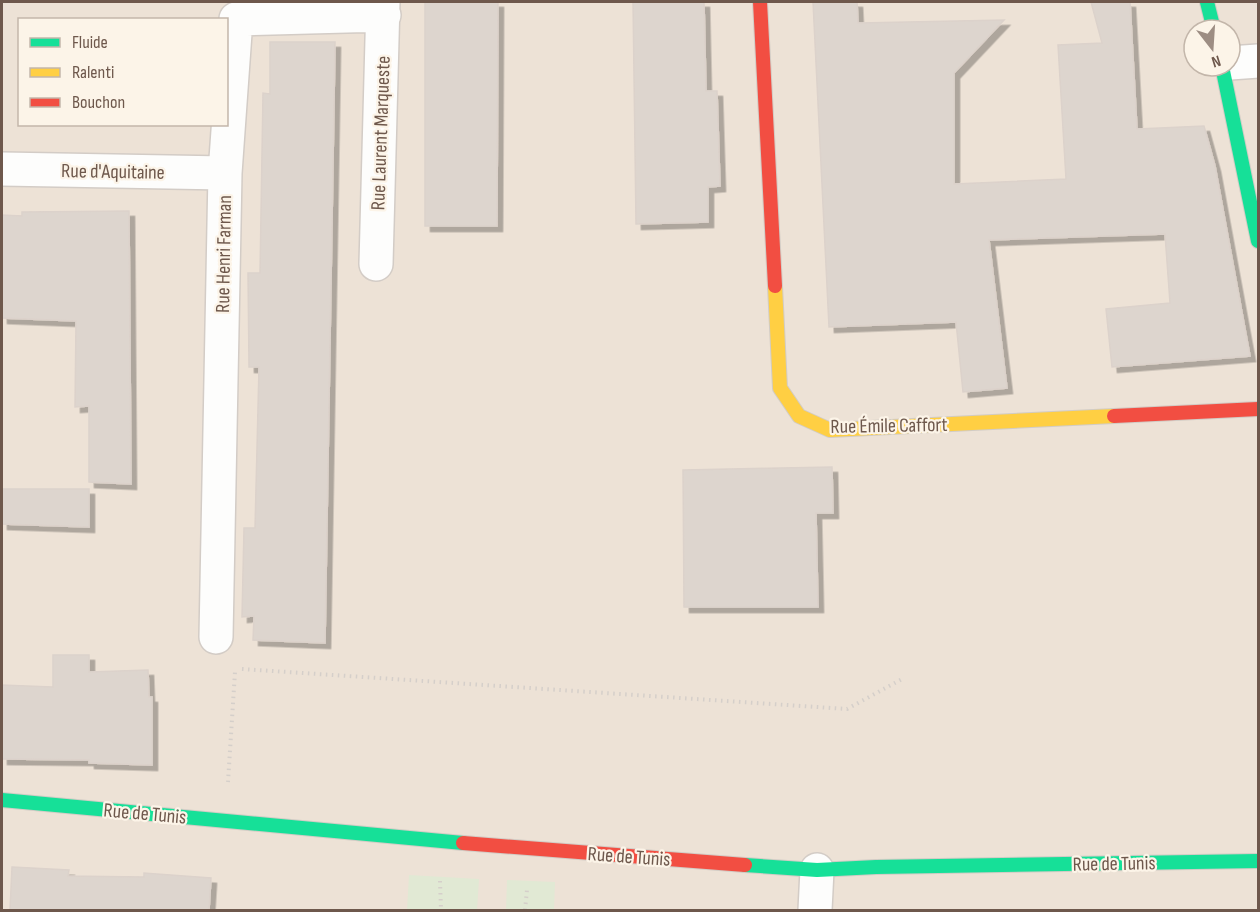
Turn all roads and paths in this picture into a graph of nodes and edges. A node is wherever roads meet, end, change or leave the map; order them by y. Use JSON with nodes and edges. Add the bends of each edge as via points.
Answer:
{"nodes":[{"id":1,"x":760,"y":2,"type":"edge"},
{"id":2,"x":1207,"y":2,"type":"edge"},
{"id":3,"x":383,"y":8,"type":"edge"},
{"id":4,"x":1211,"y":18,"type":"edge"},
{"id":5,"x":1258,"y":61,"type":"edge"},
{"id":6,"x":1242,"y":62,"type":"edge"},
{"id":7,"x":1224,"y":78,"type":"edge"},
{"id":8,"x":2,"y":169,"type":"edge"},
{"id":9,"x":225,"y":173,"type":"junction"},
{"id":10,"x":1258,"y":241,"type":"edge"},
{"id":11,"x":376,"y":264,"type":"dead end"},
{"id":12,"x":1258,"y":409,"type":"edge"},
{"id":13,"x":216,"y":638,"type":"dead end"},
{"id":14,"x":904,"y":678,"type":"dead end"},
{"id":15,"x":2,"y":800,"type":"edge"},
{"id":16,"x":226,"y":821,"type":"junction"},
{"id":17,"x":1258,"y":861,"type":"edge"},
{"id":18,"x":817,"y":870,"type":"junction"},
{"id":19,"x":815,"y":910,"type":"edge"}],
"edges":[{"from":1,"to":12,"type":"street","name":"Rue Émile Caffort","via":[[780,388],[799,417],[831,430]]},
{"from":2,"to":4,"type":"street"},
{"from":3,"to":9,"type":"street","name":"Rue Henri Farman","via":[[236,19]]},
{"from":3,"to":11,"type":"street","name":"Rue Laurent Marqueste"},
{"from":5,"to":6,"type":"street"},
{"from":7,"to":10,"type":"street"},
{"from":8,"to":9,"type":"street","name":"Rue d'Aquitaine"},
{"from":9,"to":13,"type":"street","name":"Rue Henri Farman"},
{"from":14,"to":16,"type":"path","via":[[847,709],[235,669]]},
{"from":15,"to":16,"type":"street","name":"Rue de Tunis"},
{"from":16,"to":18,"type":"street","name":"Rue de Tunis"},
{"from":17,"to":18,"type":"street","name":"Rue de Tunis"},
{"from":18,"to":19,"type":"street"}]}
